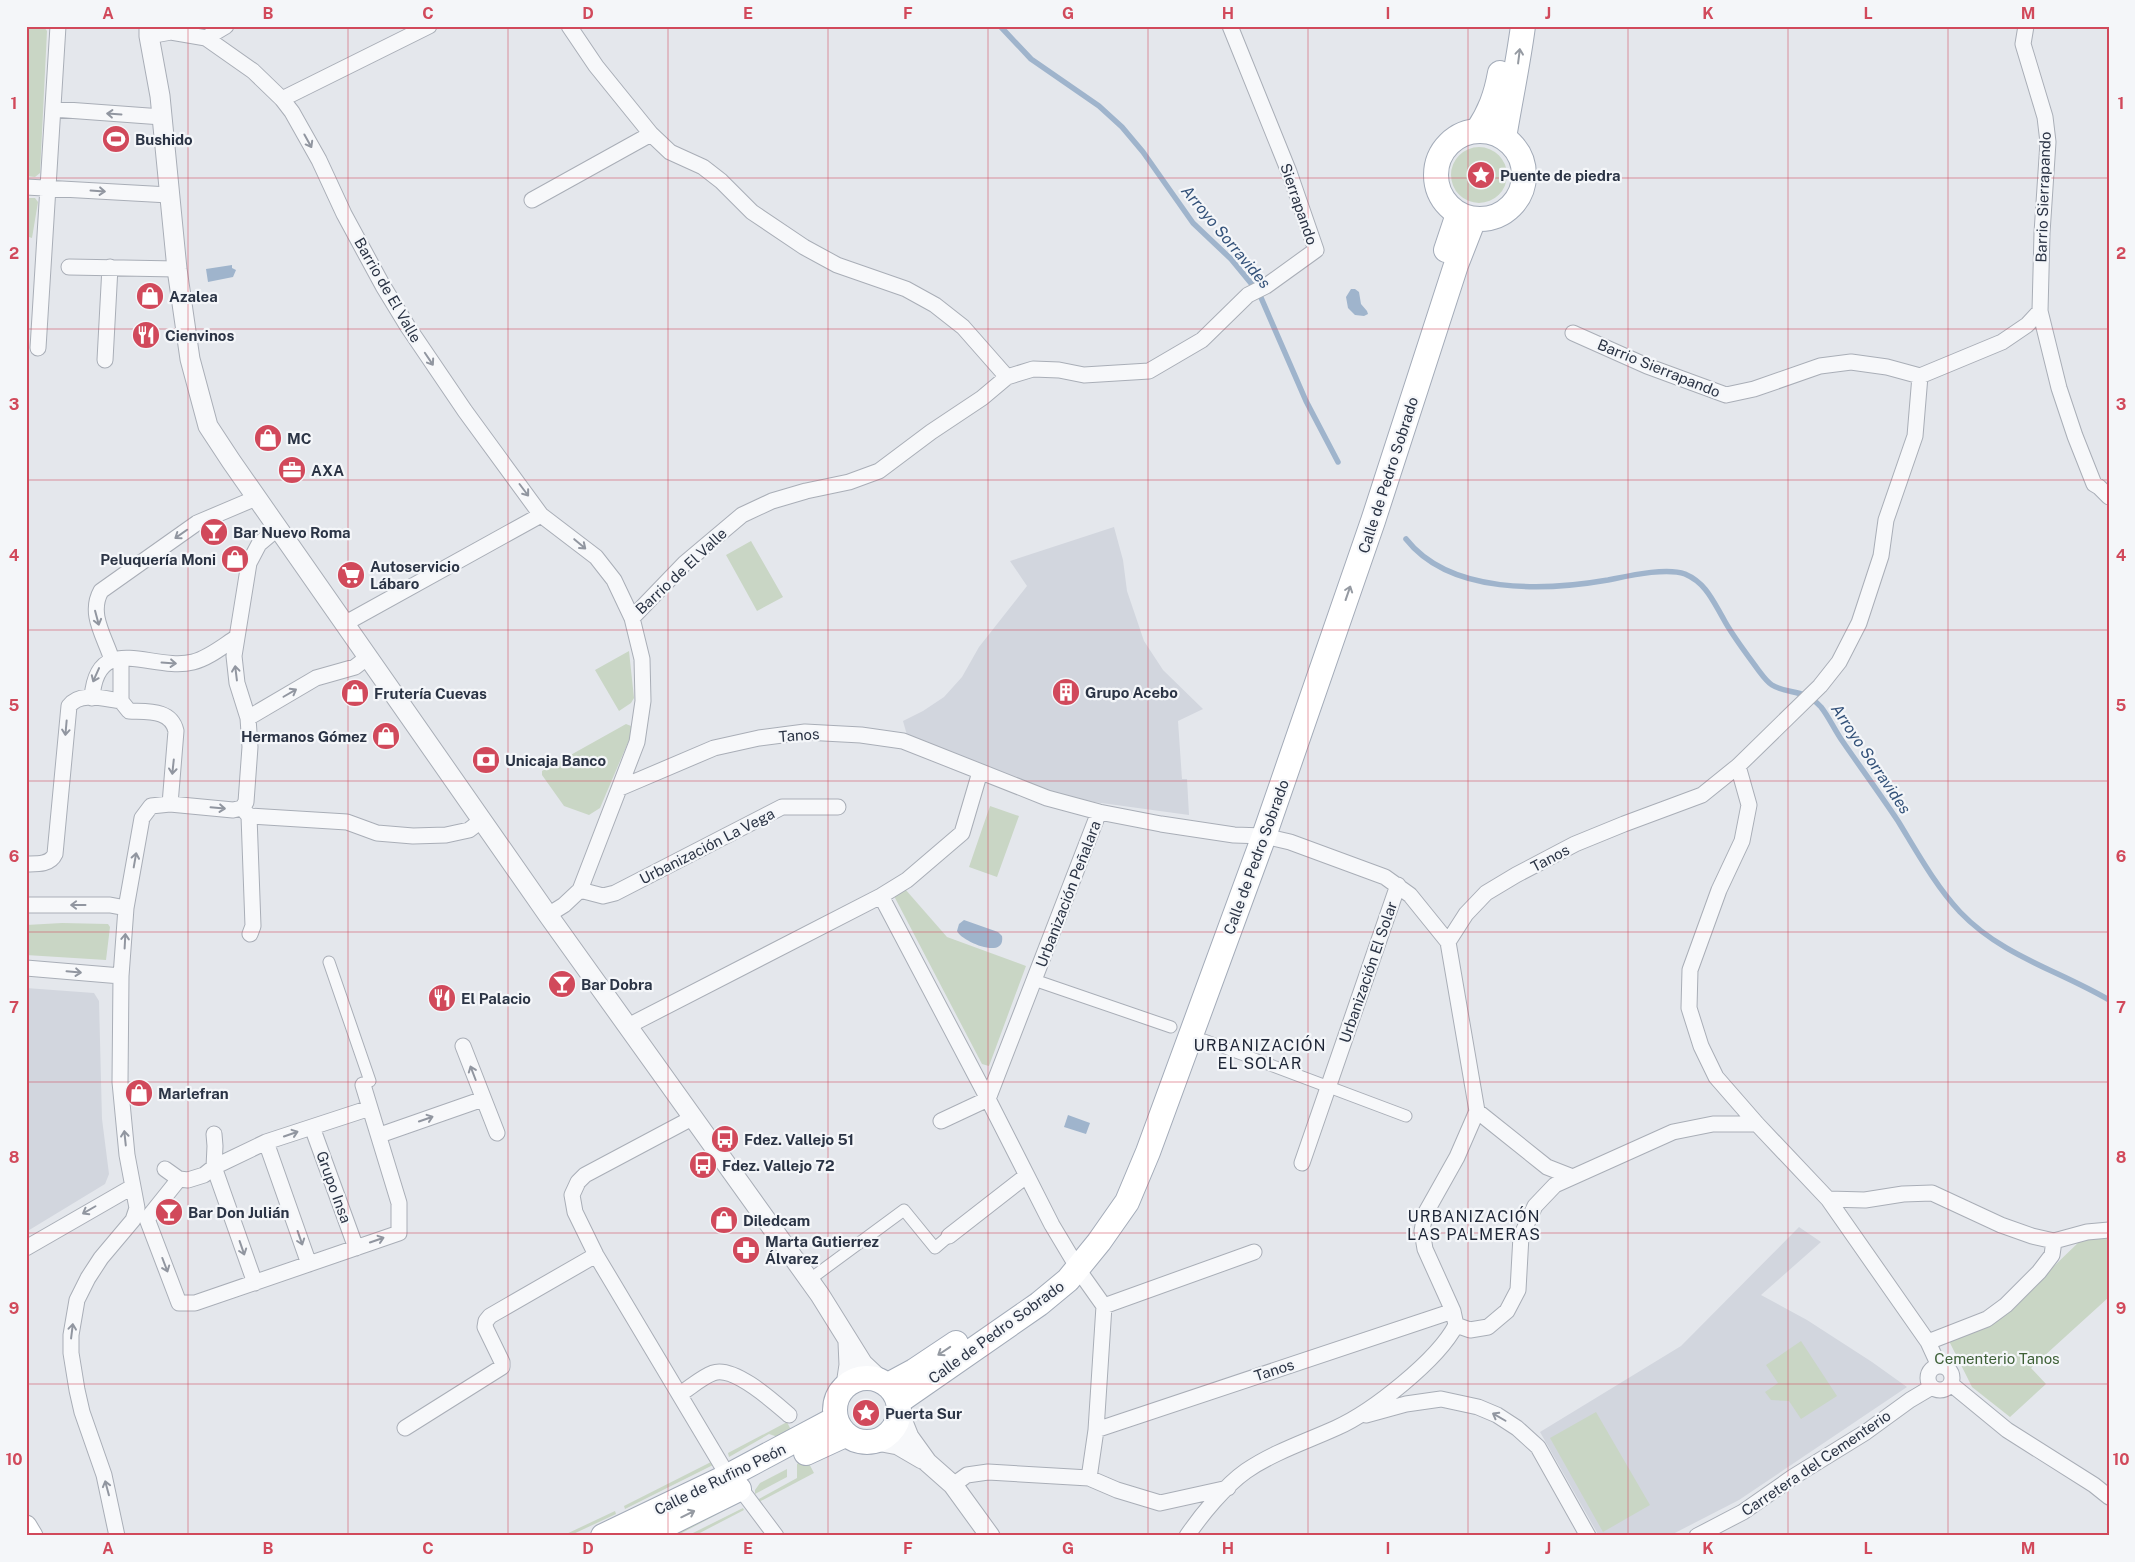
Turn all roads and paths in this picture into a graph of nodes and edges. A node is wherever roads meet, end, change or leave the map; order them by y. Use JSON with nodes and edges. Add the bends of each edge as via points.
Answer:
{"nodes":[{"id":1,"x":58,"y":26,"type":"edge"},
{"id":2,"x":226,"y":26,"type":"edge"},
{"id":3,"x":429,"y":26,"type":"edge"},
{"id":4,"x":569,"y":26,"type":"edge"},
{"id":5,"x":1230,"y":26,"type":"edge"},
{"id":6,"x":1506,"y":26,"type":"edge"},
{"id":7,"x":1523,"y":26,"type":"edge"},
{"id":8,"x":2026,"y":26,"type":"edge"},
{"id":9,"x":146,"y":29,"type":"edge"},
{"id":10,"x":206,"y":38,"type":"junction"},
{"id":11,"x":282,"y":99,"type":"junction"},
{"id":12,"x":53,"y":109,"type":"junction"},
{"id":13,"x":162,"y":117,"type":"junction"},
{"id":14,"x":1477,"y":131,"type":"junction"},
{"id":15,"x":651,"y":134,"type":"junction"},
{"id":16,"x":1504,"y":138,"type":"junction"},
{"id":17,"x":26,"y":187,"type":"edge"},
{"id":18,"x":49,"y":188,"type":"junction"},
{"id":19,"x":169,"y":196,"type":"junction"},
{"id":20,"x":532,"y":200,"type":"dead end"},
{"id":21,"x":1466,"y":216,"type":"junction"},
{"id":22,"x":70,"y":267,"type":"dead end"},
{"id":23,"x":110,"y":267,"type":"junction"},
{"id":24,"x":177,"y":269,"type":"junction"},
{"id":25,"x":2040,"y":311,"type":"junction"},
{"id":26,"x":1573,"y":333,"type":"dead end"},
{"id":27,"x":38,"y":348,"type":"dead end"},
{"id":28,"x":105,"y":360,"type":"dead end"},
{"id":29,"x":1920,"y":376,"type":"junction"},
{"id":30,"x":1007,"y":377,"type":"junction"},
{"id":31,"x":2109,"y":497,"type":"edge"},
{"id":32,"x":256,"y":498,"type":"junction"},
{"id":33,"x":541,"y":515,"type":"junction"},
{"id":34,"x":278,"y":528,"type":"junction"},
{"id":35,"x":632,"y":618,"type":"junction"},
{"id":36,"x":344,"y":624,"type":"junction"},
{"id":37,"x":237,"y":637,"type":"junction"},
{"id":38,"x":368,"y":657,"type":"junction"},
{"id":39,"x":116,"y":660,"type":"junction"},
{"id":40,"x":92,"y":698,"type":"junction"},
{"id":41,"x":125,"y":706,"type":"junction"},
{"id":42,"x":248,"y":718,"type":"junction"},
{"id":43,"x":1738,"y":766,"type":"junction"},
{"id":44,"x":980,"y":772,"type":"junction"},
{"id":45,"x":620,"y":788,"type":"junction"},
{"id":46,"x":170,"y":804,"type":"junction"},
{"id":47,"x":838,"y":807,"type":"dead end"},
{"id":48,"x":246,"y":812,"type":"junction"},
{"id":49,"x":1099,"y":812,"type":"junction"},
{"id":50,"x":482,"y":820,"type":"junction"},
{"id":51,"x":1258,"y":835,"type":"junction"},
{"id":52,"x":26,"y":864,"type":"edge"},
{"id":53,"x":1398,"y":885,"type":"junction"},
{"id":54,"x":580,"y":890,"type":"junction"},
{"id":55,"x":881,"y":896,"type":"junction"},
{"id":56,"x":26,"y":905,"type":"edge"},
{"id":57,"x":126,"y":908,"type":"junction"},
{"id":58,"x":548,"y":915,"type":"junction"},
{"id":59,"x":250,"y":934,"type":"dead end"},
{"id":60,"x":1448,"y":942,"type":"junction"},
{"id":61,"x":329,"y":962,"type":"dead end"},
{"id":62,"x":26,"y":968,"type":"edge"},
{"id":63,"x":121,"y":976,"type":"junction"},
{"id":64,"x":1034,"y":980,"type":"junction"},
{"id":65,"x":628,"y":1026,"type":"junction"},
{"id":66,"x":1172,"y":1027,"type":"dead end"},
{"id":67,"x":1204,"y":1040,"type":"dead end"},
{"id":68,"x":463,"y":1046,"type":"dead end"},
{"id":69,"x":367,"y":1083,"type":"joint"},
{"id":70,"x":1327,"y":1087,"type":"junction"},
{"id":71,"x":483,"y":1099,"type":"junction"},
{"id":72,"x":988,"y":1099,"type":"junction"},
{"id":73,"x":370,"y":1108,"type":"junction"},
{"id":74,"x":1477,"y":1111,"type":"junction"},
{"id":75,"x":1406,"y":1116,"type":"dead end"},
{"id":76,"x":694,"y":1117,"type":"junction"},
{"id":77,"x":941,"y":1121,"type":"dead end"},
{"id":78,"x":1757,"y":1124,"type":"junction"},
{"id":79,"x":312,"y":1127,"type":"junction"},
{"id":80,"x":497,"y":1133,"type":"dead end"},
{"id":81,"x":214,"y":1134,"type":"dead end"},
{"id":82,"x":380,"y":1135,"type":"junction"},
{"id":83,"x":266,"y":1142,"type":"junction"},
{"id":84,"x":1302,"y":1163,"type":"dead end"},
{"id":85,"x":214,"y":1167,"type":"junction"},
{"id":86,"x":165,"y":1169,"type":"dead end"},
{"id":87,"x":1026,"y":1176,"type":"junction"},
{"id":88,"x":1570,"y":1176,"type":"junction"},
{"id":89,"x":180,"y":1179,"type":"junction"},
{"id":90,"x":132,"y":1187,"type":"junction"},
{"id":91,"x":1828,"y":1198,"type":"junction"},
{"id":92,"x":2109,"y":1230,"type":"edge"},
{"id":93,"x":950,"y":1236,"type":"joint"},
{"id":94,"x":2054,"y":1241,"type":"junction"},
{"id":95,"x":26,"y":1248,"type":"edge"},
{"id":96,"x":356,"y":1248,"type":"junction"},
{"id":97,"x":1254,"y":1252,"type":"dead end"},
{"id":98,"x":596,"y":1255,"type":"junction"},
{"id":99,"x":1074,"y":1263,"type":"junction"},
{"id":100,"x":309,"y":1264,"type":"junction"},
{"id":101,"x":808,"y":1280,"type":"junction"},
{"id":102,"x":254,"y":1283,"type":"junction"},
{"id":103,"x":1104,"y":1306,"type":"junction"},
{"id":104,"x":1455,"y":1318,"type":"junction"},
{"id":105,"x":848,"y":1341,"type":"junction"},
{"id":106,"x":1928,"y":1342,"type":"junction"},
{"id":107,"x":1939,"y":1366,"type":"junction"},
{"id":108,"x":1951,"y":1384,"type":"junction"},
{"id":109,"x":846,"y":1385,"type":"junction"},
{"id":110,"x":1932,"y":1387,"type":"junction"},
{"id":111,"x":680,"y":1394,"type":"junction"},
{"id":112,"x":891,"y":1395,"type":"junction"},
{"id":113,"x":789,"y":1415,"type":"dead end"},
{"id":114,"x":1353,"y":1419,"type":"junction"},
{"id":115,"x":840,"y":1427,"type":"junction"},
{"id":116,"x":405,"y":1428,"type":"dead end"},
{"id":117,"x":1096,"y":1430,"type":"junction"},
{"id":118,"x":877,"y":1441,"type":"junction"},
{"id":119,"x":928,"y":1462,"type":"junction"},
{"id":120,"x":1089,"y":1478,"type":"junction"},
{"id":121,"x":734,"y":1482,"type":"junction"},
{"id":122,"x":953,"y":1485,"type":"junction"},
{"id":123,"x":1228,"y":1488,"type":"junction"},
{"id":124,"x":2109,"y":1497,"type":"edge"},
{"id":125,"x":26,"y":1526,"type":"edge"},
{"id":126,"x":32,"y":1536,"type":"edge"},
{"id":127,"x":117,"y":1536,"type":"edge"},
{"id":128,"x":604,"y":1536,"type":"edge"},
{"id":129,"x":644,"y":1536,"type":"edge"},
{"id":130,"x":776,"y":1536,"type":"edge"},
{"id":131,"x":990,"y":1536,"type":"edge"},
{"id":132,"x":1187,"y":1536,"type":"edge"},
{"id":133,"x":1588,"y":1536,"type":"edge"},
{"id":134,"x":1697,"y":1536,"type":"edge"}],
"edges":[{"from":1,"to":12,"type":"street"},
{"from":2,"to":10,"type":"street"},
{"from":3,"to":11,"type":"street"},
{"from":4,"to":15,"type":"street","via":[[596,66]]},
{"from":5,"to":30,"type":"street","name":"Sierrapando","via":[[1289,172],[1316,250],[1248,295],[1202,340],[1149,371],[1084,375],[1059,370],[1033,370]]},
{"from":6,"to":14,"type":"main road","via":[[1495,97],[1489,114]]},
{"from":16,"to":7,"type":"main road","one_way":true},
{"from":8,"to":25,"type":"street","name":"Barrio Sierrapando","via":[[2023,44],[2045,117],[2048,142]]},
{"from":9,"to":10,"type":"street","name":"Barrio de El Valle"},
{"from":9,"to":13,"type":"street"},
{"from":10,"to":11,"type":"street","name":"Barrio de El Valle","via":[[253,71]]},
{"from":11,"to":33,"type":"street","name":"Barrio de El Valle","one_way":true,"via":[[328,176],[344,214],[408,327]]},
{"from":13,"to":12,"type":"street","one_way":true},
{"from":12,"to":18,"type":"street"},
{"from":13,"to":19,"type":"street"},
{"from":14,"to":16,"type":"main road","via":[[1491,132]]},
{"from":14,"to":21,"type":"main road","via":[[1451,142],[1437,165],[1439,193],[1447,205]]},
{"from":15,"to":20,"type":"street"},
{"from":15,"to":30,"type":"street","via":[[670,152],[703,167],[752,212],[804,247],[836,265],[906,289],[935,305],[963,327]]},
{"from":16,"to":21,"type":"main road","via":[[1522,161],[1522,190],[1503,213],[1489,218]]},
{"from":17,"to":18,"type":"street"},
{"from":18,"to":19,"type":"street","one_way":true},
{"from":18,"to":27,"type":"street"},
{"from":19,"to":24,"type":"street"},
{"from":21,"to":51,"type":"main road","name":"Calle de Pedro Sobrado","via":[[1456,265],[1373,521]]},
{"from":22,"to":23,"type":"street"},
{"from":23,"to":24,"type":"street"},
{"from":23,"to":28,"type":"street"},
{"from":24,"to":32,"type":"street","via":[[190,359],[203,412],[217,441]]},
{"from":25,"to":29,"type":"street","via":[[2027,325],[2002,342]]},
{"from":25,"to":31,"type":"street","name":"Barrio Sierrapando","via":[[2075,436],[2094,484]]},
{"from":26,"to":29,"type":"street","name":"Barrio Sierrapando","via":[[1647,366],[1726,395],[1754,389],[1820,366],[1851,362]]},
{"from":29,"to":43,"type":"street","name":"Tanos","via":[[1915,436],[1886,520],[1881,556],[1859,623],[1839,662],[1820,686]]},
{"from":30,"to":35,"type":"street","name":"Barrio de El Valle","via":[[879,471],[772,501],[742,515],[685,563]]},
{"from":32,"to":34,"type":"street"},
{"from":32,"to":39,"type":"street","one_way":true,"via":[[197,523],[101,591],[96,617]]},
{"from":33,"to":35,"type":"street","name":"Barrio de El Valle","one_way":true,"via":[[602,563]]},
{"from":33,"to":36,"type":"street"},
{"from":34,"to":36,"type":"street"},
{"from":34,"to":37,"type":"street","via":[[259,544],[249,563]]},
{"from":35,"to":45,"type":"street","via":[[642,659],[643,701],[637,742]]},
{"from":36,"to":38,"type":"street"},
{"from":39,"to":37,"type":"street","one_way":true,"via":[[193,662]]},
{"from":42,"to":37,"type":"street","one_way":true,"via":[[235,671]]},
{"from":42,"to":38,"type":"street","one_way":true,"via":[[316,678],[355,667]]},
{"from":38,"to":50,"type":"street"},
{"from":39,"to":40,"type":"street","one_way":true,"via":[[105,663],[96,673]]},
{"from":39,"to":41,"type":"street"},
{"from":40,"to":41,"type":"street"},
{"from":40,"to":52,"type":"street","one_way":true,"via":[[79,698],[67,710],[55,854],[48,862]]},
{"from":41,"to":46,"type":"street","one_way":true,"via":[[168,716],[174,723]]},
{"from":42,"to":48,"type":"street","via":[[250,747]]},
{"from":43,"to":60,"type":"street","name":"Tanos","via":[[1702,795],[1576,844],[1486,893],[1466,914]]},
{"from":43,"to":78,"type":"street","via":[[1748,805],[1742,841],[1719,890],[1690,970],[1689,1008],[1701,1046],[1716,1077]]},
{"from":44,"to":45,"type":"street","name":"Tanos","via":[[903,741],[805,732],[714,748]]},
{"from":44,"to":49,"type":"street","name":"Tanos","via":[[1047,798]]},
{"from":44,"to":55,"type":"street","via":[[962,833],[907,880]]},
{"from":45,"to":54,"type":"street"},
{"from":46,"to":48,"type":"street","one_way":true},
{"from":57,"to":46,"type":"street","one_way":true,"via":[[142,818],[151,806]]},
{"from":47,"to":54,"type":"street","name":"Urbanización La Vega","via":[[782,807],[615,893],[603,896]]},
{"from":48,"to":50,"type":"street","via":[[347,822],[376,833],[413,836],[446,835],[469,830]]},
{"from":48,"to":59,"type":"street","via":[[253,926]]},
{"from":49,"to":51,"type":"street","name":"Tanos","via":[[1214,833]]},
{"from":49,"to":64,"type":"street","name":"Urbanización Peñalara"},
{"from":50,"to":58,"type":"street"},
{"from":51,"to":53,"type":"street","name":"Urbanización El Solar","via":[[1290,842],[1385,876]]},
{"from":51,"to":99,"type":"main road","name":"Calle de Pedro Sobrado","via":[[1192,1036],[1130,1193],[1099,1242]]},
{"from":53,"to":60,"type":"street","name":"Urbanización El Solar"},
{"from":53,"to":70,"type":"street","name":"Urbanización El Solar"},
{"from":54,"to":58,"type":"street"},
{"from":55,"to":65,"type":"street"},
{"from":55,"to":72,"type":"street"},
{"from":57,"to":56,"type":"street","one_way":true,"via":[[110,905]]},
{"from":63,"to":57,"type":"street","one_way":true},
{"from":58,"to":65,"type":"street"},
{"from":60,"to":74,"type":"street"},
{"from":61,"to":69,"type":"street"},
{"from":62,"to":63,"type":"street","one_way":true},
{"from":90,"to":63,"type":"street","one_way":true,"via":[[120,1082]]},
{"from":64,"to":66,"type":"street","name":"Urbanización Peñalara"},
{"from":64,"to":72,"type":"street"},
{"from":65,"to":76,"type":"street"},
{"from":67,"to":70,"type":"street"},
{"from":71,"to":68,"type":"street","one_way":true},
{"from":69,"to":73,"type":"street"},
{"from":70,"to":75,"type":"street"},
{"from":70,"to":84,"type":"street","name":"Urbanización El Solar"},
{"from":71,"to":80,"type":"street"},
{"from":82,"to":71,"type":"street","one_way":true},
{"from":72,"to":77,"type":"street"},
{"from":72,"to":87,"type":"street"},
{"from":73,"to":79,"type":"street"},
{"from":73,"to":82,"type":"street"},
{"from":74,"to":88,"type":"street","via":[[1547,1167]]},
{"from":74,"to":104,"type":"street","via":[[1425,1214],[1422,1231],[1426,1249]]},
{"from":76,"to":98,"type":"street","via":[[578,1182],[572,1195],[575,1212]]},
{"from":76,"to":101,"type":"street"},
{"from":78,"to":88,"type":"street","name":"Tanos","via":[[1713,1124],[1673,1132]]},
{"from":78,"to":91,"type":"street"},
{"from":83,"to":79,"type":"street","one_way":true},
{"from":79,"to":96,"type":"street","name":"Grupo Insa"},
{"from":81,"to":85,"type":"street"},
{"from":96,"to":82,"type":"street","one_way":true,"via":[[399,1233],[399,1203]]},
{"from":83,"to":85,"type":"street"},
{"from":83,"to":100,"type":"street","one_way":true},
{"from":85,"to":89,"type":"street","via":[[204,1175]]},
{"from":85,"to":102,"type":"street","one_way":true},
{"from":86,"to":89,"type":"street"},
{"from":87,"to":93,"type":"street"},
{"from":87,"to":99,"type":"street"},
{"from":88,"to":104,"type":"street","name":"Tanos","via":[[1555,1185],[1536,1206],[1521,1236],[1518,1290],[1507,1311],[1488,1327],[1470,1330]]},
{"from":89,"to":102,"type":"street","one_way":true,"via":[[147,1219],[179,1303],[195,1303]]},
{"from":90,"to":95,"type":"street","one_way":true},
{"from":127,"to":90,"type":"street","one_way":true,"via":[[104,1475],[82,1412],[71,1353],[71,1335],[77,1300],[88,1278],[133,1220],[137,1208]]},
{"from":91,"to":94,"type":"street","via":[[1865,1200],[1932,1193],[2001,1225]]},
{"from":91,"to":106,"type":"street"},
{"from":92,"to":94,"type":"street"},
{"from":93,"to":101,"type":"street","via":[[934,1248],[904,1210]]},
{"from":94,"to":106,"type":"street","via":[[2052,1255],[2006,1305],[1987,1319]]},
{"from":96,"to":100,"type":"street"},
{"from":97,"to":103,"type":"street"},
{"from":98,"to":111,"type":"street"},
{"from":98,"to":116,"type":"street","via":[[490,1316],[486,1327],[502,1367]]},
{"from":99,"to":103,"type":"street"},
{"from":99,"to":112,"type":"main road","name":"Calle de Pedro Sobrado","via":[[1039,1304]]},
{"from":100,"to":102,"type":"street"},
{"from":101,"to":105,"type":"street"},
{"from":103,"to":117,"type":"street"},
{"from":104,"to":114,"type":"street","via":[[1450,1338],[1436,1355]]},
{"from":104,"to":117,"type":"street","name":"Tanos"},
{"from":105,"to":109,"type":"street"},
{"from":105,"to":112,"type":"street","via":[[863,1364]]},
{"from":106,"to":107,"type":"street"},
{"from":107,"to":108,"type":"street","via":[[1952,1374]]},
{"from":107,"to":110,"type":"street","via":[[1928,1377]]},
{"from":108,"to":110,"type":"street","via":[[1942,1390]]},
{"from":108,"to":124,"type":"street","via":[[2007,1430]]},
{"from":109,"to":112,"type":"main road","via":[[862,1378]]},
{"from":109,"to":115,"type":"main road","via":[[836,1400]]},
{"from":110,"to":134,"type":"street","name":"Carretera del Cementerio","via":[[1743,1512]]},
{"from":111,"to":113,"type":"street","via":[[712,1373],[723,1372],[759,1389]]},
{"from":111,"to":121,"type":"street"},
{"from":112,"to":118,"type":"main road","via":[[893,1430]]},
{"from":112,"to":119,"type":"street","via":[[909,1436]]},
{"from":114,"to":123,"type":"street","via":[[1263,1460]]},
{"from":133,"to":114,"type":"street","one_way":true,"via":[[1538,1447],[1497,1415],[1441,1399],[1406,1404]]},
{"from":115,"to":118,"type":"main road","via":[[860,1442]]},
{"from":115,"to":121,"type":"main road","name":"Calle de Rufino Peón","via":[[790,1460]]},
{"from":117,"to":120,"type":"street"},
{"from":118,"to":119,"type":"street","via":[[898,1445]]},
{"from":119,"to":122,"type":"street"},
{"from":120,"to":122,"type":"street","via":[[988,1472],[967,1475]]},
{"from":120,"to":123,"type":"street","via":[[1160,1503]]},
{"from":121,"to":128,"type":"main road","name":"Calle de Rufino Peón"},
{"from":129,"to":121,"type":"main road","name":"Calle de Rufino Peón","one_way":true},
{"from":121,"to":130,"type":"street"},
{"from":122,"to":131,"type":"street"},
{"from":123,"to":132,"type":"street"},
{"from":125,"to":126,"type":"main road"}]}
